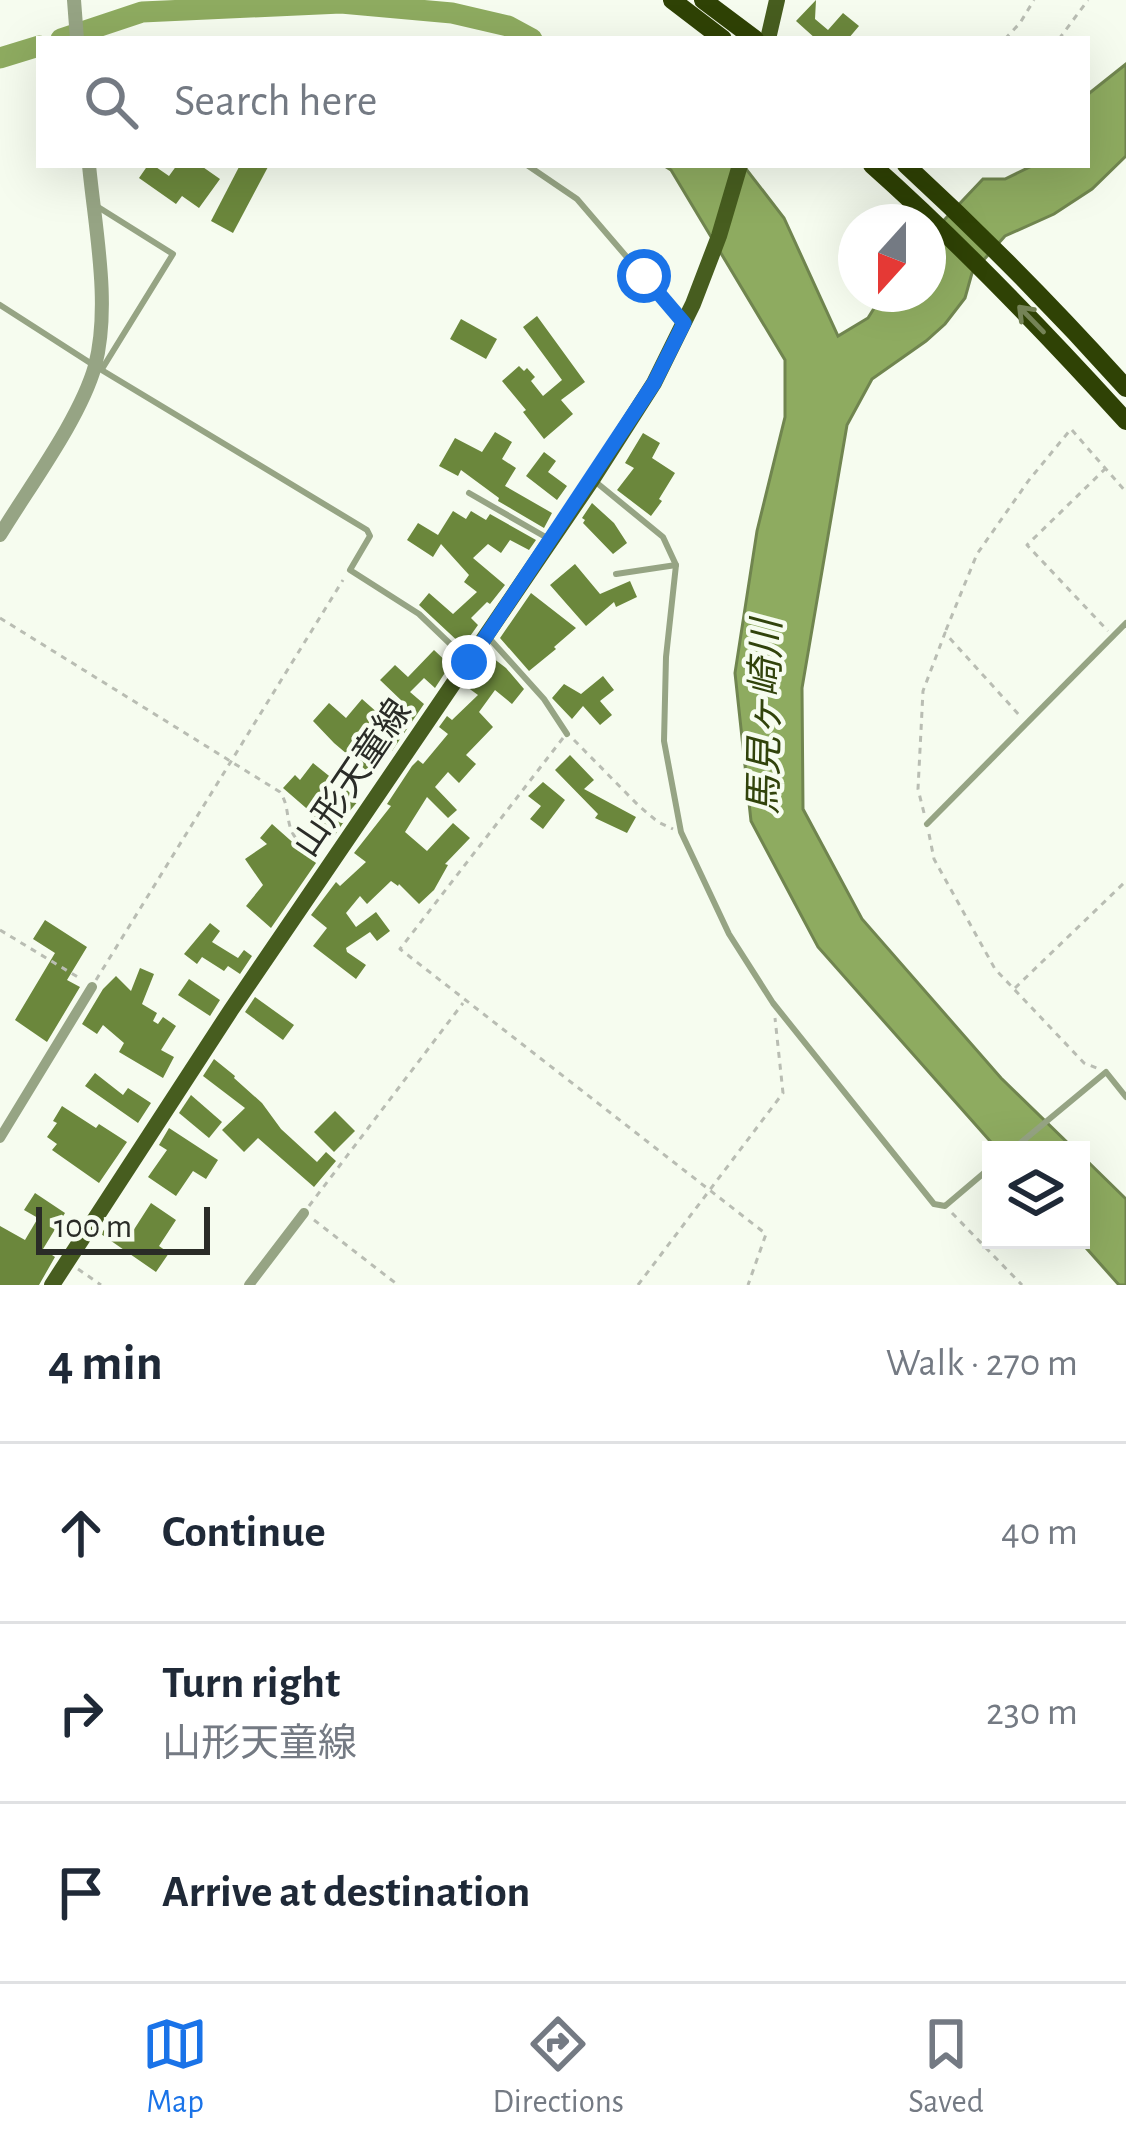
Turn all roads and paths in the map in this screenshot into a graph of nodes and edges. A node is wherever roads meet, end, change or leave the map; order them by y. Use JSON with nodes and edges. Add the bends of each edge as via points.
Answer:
{"nodes":[{"id":1,"x":74,"y":0,"type":"edge"},
{"id":2,"x":672,"y":0,"type":"edge"},
{"id":3,"x":703,"y":0,"type":"edge"},
{"id":4,"x":776,"y":0,"type":"edge"},
{"id":5,"x":1034,"y":0,"type":"edge"},
{"id":6,"x":1088,"y":0,"type":"edge"},
{"id":7,"x":77,"y":36,"type":"edge"},
{"id":8,"x":719,"y":36,"type":"edge"},
{"id":9,"x":757,"y":36,"type":"edge"},
{"id":10,"x":758,"y":36,"type":"edge"},
{"id":11,"x":1008,"y":36,"type":"edge"},
{"id":12,"x":1061,"y":36,"type":"edge"},
{"id":13,"x":89,"y":168,"type":"edge"},
{"id":14,"x":531,"y":168,"type":"edge"},
{"id":15,"x":739,"y":168,"type":"edge"},
{"id":16,"x":875,"y":168,"type":"edge"},
{"id":17,"x":909,"y":168,"type":"edge"},
{"id":18,"x":93,"y":204,"type":"junction"},
{"id":19,"x":0,"y":305,"type":"edge"},
{"id":20,"x":684,"y":323,"type":"junction"},
{"id":21,"x":98,"y":368,"type":"junction"},
{"id":22,"x":1125,"y":387,"type":"edge"},
{"id":23,"x":1126,"y":421,"type":"edge"},
{"id":24,"x":1106,"y":468,"type":"junction"},
{"id":25,"x":592,"y":480,"type":"junction"},
{"id":26,"x":1126,"y":492,"type":"edge"},
{"id":27,"x":470,"y":493,"type":"dead end"},
{"id":28,"x":0,"y":535,"type":"edge"},
{"id":29,"x":550,"y":540,"type":"junction"},
{"id":30,"x":676,"y":565,"type":"junction"},
{"id":31,"x":350,"y":569,"type":"junction"},
{"id":32,"x":616,"y":574,"type":"dead end"},
{"id":33,"x":0,"y":618,"type":"edge"},
{"id":34,"x":1126,"y":623,"type":"edge"},
{"id":35,"x":945,"y":634,"type":"junction"},
{"id":36,"x":487,"y":635,"type":"junction"},
{"id":37,"x":1113,"y":636,"type":"junction"},
{"id":38,"x":469,"y":662,"type":"junction"},
{"id":39,"x":1027,"y":723,"type":"junction"},
{"id":40,"x":567,"y":734,"type":"junction"},
{"id":41,"x":230,"y":760,"type":"junction"},
{"id":42,"x":927,"y":824,"type":"junction"},
{"id":43,"x":681,"y":832,"type":"junction"},
{"id":44,"x":301,"y":844,"type":"dead end"},
{"id":45,"x":1126,"y":881,"type":"edge"},
{"id":46,"x":0,"y":931,"type":"edge"},
{"id":47,"x":92,"y":986,"type":"junction"},
{"id":48,"x":1014,"y":989,"type":"junction"},
{"id":49,"x":464,"y":1001,"type":"junction"},
{"id":50,"x":773,"y":1003,"type":"junction"},
{"id":51,"x":1106,"y":1072,"type":"junction"},
{"id":52,"x":1126,"y":1097,"type":"edge"},
{"id":53,"x":0,"y":1138,"type":"edge"},
{"id":54,"x":1023,"y":1141,"type":"edge"},
{"id":55,"x":982,"y":1175,"type":"edge"},
{"id":56,"x":710,"y":1192,"type":"junction"},
{"id":57,"x":945,"y":1206,"type":"junction"},
{"id":58,"x":304,"y":1213,"type":"junction"},
{"id":59,"x":68,"y":1262,"type":"junction"},
{"id":60,"x":52,"y":1285,"type":"edge"},
{"id":61,"x":101,"y":1285,"type":"edge"},
{"id":62,"x":249,"y":1285,"type":"edge"},
{"id":63,"x":398,"y":1285,"type":"edge"},
{"id":64,"x":638,"y":1285,"type":"edge"},
{"id":65,"x":748,"y":1285,"type":"edge"},
{"id":66,"x":1022,"y":1285,"type":"edge"}],
"edges":[{"from":1,"to":7,"type":"street"},
{"from":2,"to":8,"type":"highway"},
{"from":3,"to":9,"type":"highway"},
{"from":4,"to":10,"type":"main road"},
{"from":5,"to":11,"type":"path"},
{"from":6,"to":12,"type":"path"},
{"from":13,"to":18,"type":"street"},
{"from":14,"to":20,"type":"lane","via":[[578,200]]},
{"from":15,"to":20,"type":"main road","name":"山形天童線"},
{"from":23,"to":16,"type":"highway","one_way":true},
{"from":17,"to":22,"type":"highway"},
{"from":18,"to":21,"type":"street"},
{"from":18,"to":21,"type":"lane","via":[[173,254]]},
{"from":19,"to":21,"type":"lane"},
{"from":20,"to":25,"type":"main road","name":"山形天童線"},
{"from":21,"to":28,"type":"street"},
{"from":21,"to":31,"type":"lane","via":[[367,530]]},
{"from":24,"to":26,"type":"path"},
{"from":24,"to":35,"type":"path","via":[[1072,429],[977,554]]},
{"from":24,"to":37,"type":"path","via":[[1027,545]]},
{"from":25,"to":29,"type":"main road","name":"山形天童線"},
{"from":25,"to":30,"type":"lane","via":[[663,537]]},
{"from":27,"to":29,"type":"lane"},
{"from":29,"to":36,"type":"main road","name":"山形天童線"},
{"from":30,"to":32,"type":"lane"},
{"from":30,"to":43,"type":"lane","via":[[664,740]]},
{"from":31,"to":38,"type":"lane","via":[[419,614]]},
{"from":31,"to":41,"type":"path"},
{"from":33,"to":41,"type":"path"},
{"from":34,"to":37,"type":"lane"},
{"from":35,"to":39,"type":"path"},
{"from":35,"to":42,"type":"path","via":[[923,691],[918,789]]},
{"from":36,"to":38,"type":"main road","name":"山形天童線"},
{"from":36,"to":40,"type":"lane"},
{"from":37,"to":39,"type":"lane"},
{"from":38,"to":59,"type":"main road","name":"山形天童線"},
{"from":39,"to":42,"type":"lane"},
{"from":40,"to":43,"type":"path","via":[[639,806]]},
{"from":40,"to":49,"type":"path","via":[[400,950]]},
{"from":41,"to":44,"type":"path","via":[[280,792]]},
{"from":41,"to":47,"type":"path"},
{"from":42,"to":48,"type":"path","via":[[934,859]]},
{"from":43,"to":50,"type":"lane","via":[[729,934]]},
{"from":45,"to":48,"type":"path"},
{"from":46,"to":47,"type":"path"},
{"from":47,"to":53,"type":"street"},
{"from":48,"to":51,"type":"path","via":[[1084,1063]]},
{"from":49,"to":56,"type":"path"},
{"from":49,"to":58,"type":"path"},
{"from":50,"to":56,"type":"path","via":[[783,1093]]},
{"from":50,"to":57,"type":"lane","via":[[934,1204]]},
{"from":51,"to":52,"type":"lane"},
{"from":51,"to":54,"type":"lane"},
{"from":55,"to":57,"type":"lane"},
{"from":56,"to":64,"type":"path"},
{"from":56,"to":65,"type":"path","via":[[766,1234]]},
{"from":57,"to":66,"type":"path"},
{"from":58,"to":62,"type":"street"},
{"from":58,"to":63,"type":"path"},
{"from":59,"to":60,"type":"main road","name":"山形天童線"},
{"from":59,"to":61,"type":"path"}]}
